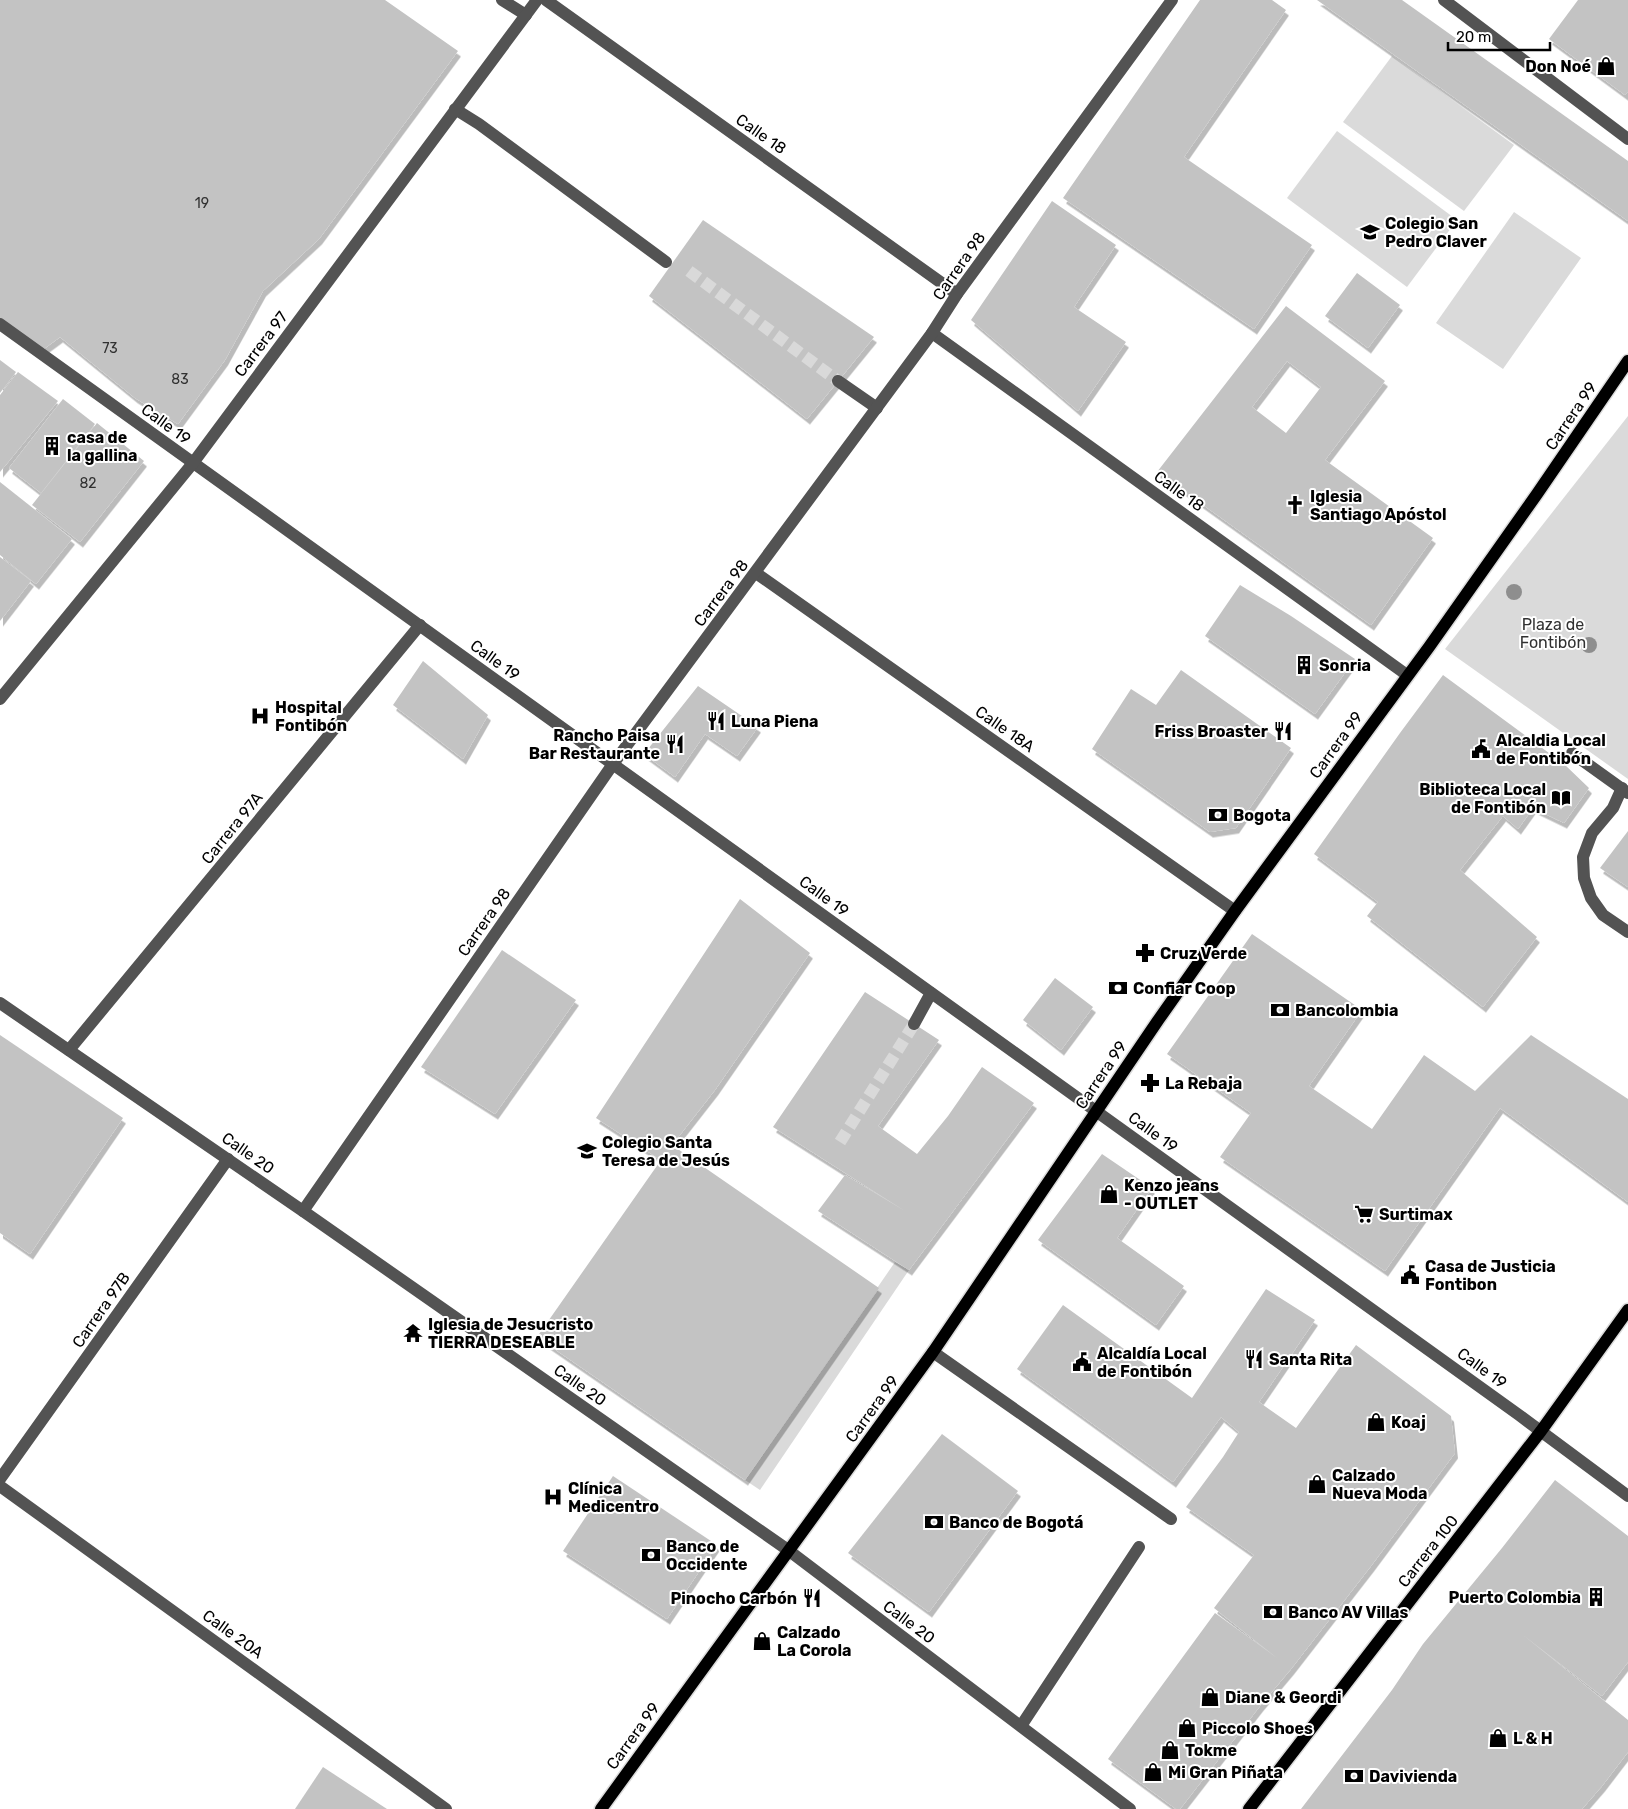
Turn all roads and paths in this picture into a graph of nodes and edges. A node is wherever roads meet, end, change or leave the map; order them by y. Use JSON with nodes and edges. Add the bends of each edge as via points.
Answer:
{"nodes":[{"id":1,"x":502,"y":0,"type":"edge"},
{"id":2,"x":537,"y":0,"type":"edge"},
{"id":3,"x":546,"y":0,"type":"edge"},
{"id":4,"x":1172,"y":0,"type":"edge"},
{"id":5,"x":1444,"y":0,"type":"edge"},
{"id":6,"x":526,"y":15,"type":"junction"},
{"id":7,"x":455,"y":109,"type":"junction"},
{"id":8,"x":1628,"y":139,"type":"edge"},
{"id":9,"x":666,"y":262,"type":"dead end"},
{"id":10,"x":957,"y":294,"type":"junction"},
{"id":11,"x":0,"y":324,"type":"edge"},
{"id":12,"x":932,"y":333,"type":"junction"},
{"id":13,"x":1628,"y":361,"type":"edge"},
{"id":14,"x":838,"y":381,"type":"tunnel mouth"},
{"id":15,"x":877,"y":408,"type":"junction"},
{"id":16,"x":193,"y":463,"type":"junction"},
{"id":17,"x":756,"y":573,"type":"junction"},
{"id":18,"x":420,"y":625,"type":"junction"},
{"id":19,"x":1407,"y":675,"type":"junction"},
{"id":20,"x":0,"y":698,"type":"edge"},
{"id":21,"x":1572,"y":753,"type":"dead end"},
{"id":22,"x":612,"y":764,"type":"junction"},
{"id":23,"x":1625,"y":790,"type":"edge"},
{"id":24,"x":1235,"y":911,"type":"junction"},
{"id":25,"x":1628,"y":932,"type":"edge"},
{"id":26,"x":931,"y":993,"type":"junction"},
{"id":27,"x":0,"y":1003,"type":"edge"},
{"id":28,"x":914,"y":1024,"type":"tunnel mouth"},
{"id":29,"x":69,"y":1050,"type":"junction"},
{"id":30,"x":1096,"y":1111,"type":"junction"},
{"id":31,"x":228,"y":1159,"type":"junction"},
{"id":32,"x":303,"y":1211,"type":"junction"},
{"id":33,"x":1628,"y":1310,"type":"edge"},
{"id":34,"x":933,"y":1352,"type":"junction"},
{"id":35,"x":1541,"y":1431,"type":"junction"},
{"id":36,"x":0,"y":1479,"type":"edge"},
{"id":37,"x":0,"y":1486,"type":"edge"},
{"id":38,"x":1628,"y":1496,"type":"edge"},
{"id":39,"x":1170,"y":1519,"type":"dead end"},
{"id":40,"x":1140,"y":1546,"type":"dead end"},
{"id":41,"x":788,"y":1550,"type":"junction"},
{"id":42,"x":1021,"y":1726,"type":"junction"},
{"id":43,"x":446,"y":1809,"type":"edge"},
{"id":44,"x":601,"y":1809,"type":"edge"},
{"id":45,"x":1130,"y":1809,"type":"edge"},
{"id":46,"x":1249,"y":1809,"type":"edge"}],
"edges":[{"from":1,"to":6,"type":"street"},
{"from":2,"to":6,"type":"street","name":"Carrera 97"},
{"from":3,"to":10,"type":"street","name":"Calle 18"},
{"from":4,"to":10,"type":"street","name":"Carrera 98"},
{"from":5,"to":8,"type":"street"},
{"from":6,"to":7,"type":"street","name":"Carrera 97"},
{"from":7,"to":9,"type":"street"},
{"from":7,"to":16,"type":"street","name":"Carrera 97"},
{"from":10,"to":12,"type":"street","name":"Carrera 98"},
{"from":11,"to":16,"type":"street","name":"Calle 19"},
{"from":12,"to":15,"type":"street","name":"Carrera 98"},
{"from":12,"to":19,"type":"street","name":"Calle 18"},
{"from":13,"to":19,"type":"main road","name":"Carrera 99"},
{"from":14,"to":15,"type":"street"},
{"from":15,"to":17,"type":"street","name":"Carrera 98"},
{"from":16,"to":18,"type":"street","name":"Calle 19"},
{"from":16,"to":20,"type":"street","name":"Carrera 97"},
{"from":17,"to":22,"type":"street","name":"Carrera 98"},
{"from":17,"to":24,"type":"street","name":"Calle 18A"},
{"from":18,"to":22,"type":"street","name":"Calle 19"},
{"from":18,"to":29,"type":"street","name":"Carrera 97A"},
{"from":19,"to":24,"type":"main road","name":"Carrera 99"},
{"from":21,"to":23,"type":"street"},
{"from":22,"to":26,"type":"street","name":"Calle 19"},
{"from":22,"to":32,"type":"street","name":"Carrera 98"},
{"from":23,"to":25,"type":"street","via":[[1592,833],[1583,857],[1584,878],[1591,898],[1602,915]]},
{"from":24,"to":30,"type":"main road","name":"Carrera 99"},
{"from":26,"to":28,"type":"street"},
{"from":26,"to":30,"type":"street","name":"Calle 19"},
{"from":27,"to":29,"type":"street","name":"Calle 20"},
{"from":29,"to":31,"type":"street","name":"Calle 20"},
{"from":30,"to":34,"type":"main road","name":"Carrera 99"},
{"from":30,"to":35,"type":"street","name":"Calle 19"},
{"from":31,"to":32,"type":"street","name":"Calle 20"},
{"from":31,"to":36,"type":"street","name":"Carrera 97B"},
{"from":32,"to":41,"type":"street","name":"Calle 20"},
{"from":33,"to":35,"type":"main road","name":"Carrera 100"},
{"from":34,"to":39,"type":"street"},
{"from":34,"to":41,"type":"main road","name":"Carrera 99"},
{"from":35,"to":38,"type":"street","name":"Calle 19"},
{"from":35,"to":46,"type":"main road","name":"Carrera 100"},
{"from":37,"to":43,"type":"street","name":"Calle 20A"},
{"from":40,"to":42,"type":"street"},
{"from":41,"to":42,"type":"street","name":"Calle 20"},
{"from":41,"to":44,"type":"main road","name":"Carrera 99"},
{"from":42,"to":45,"type":"street","name":"Calle 20"}]}
